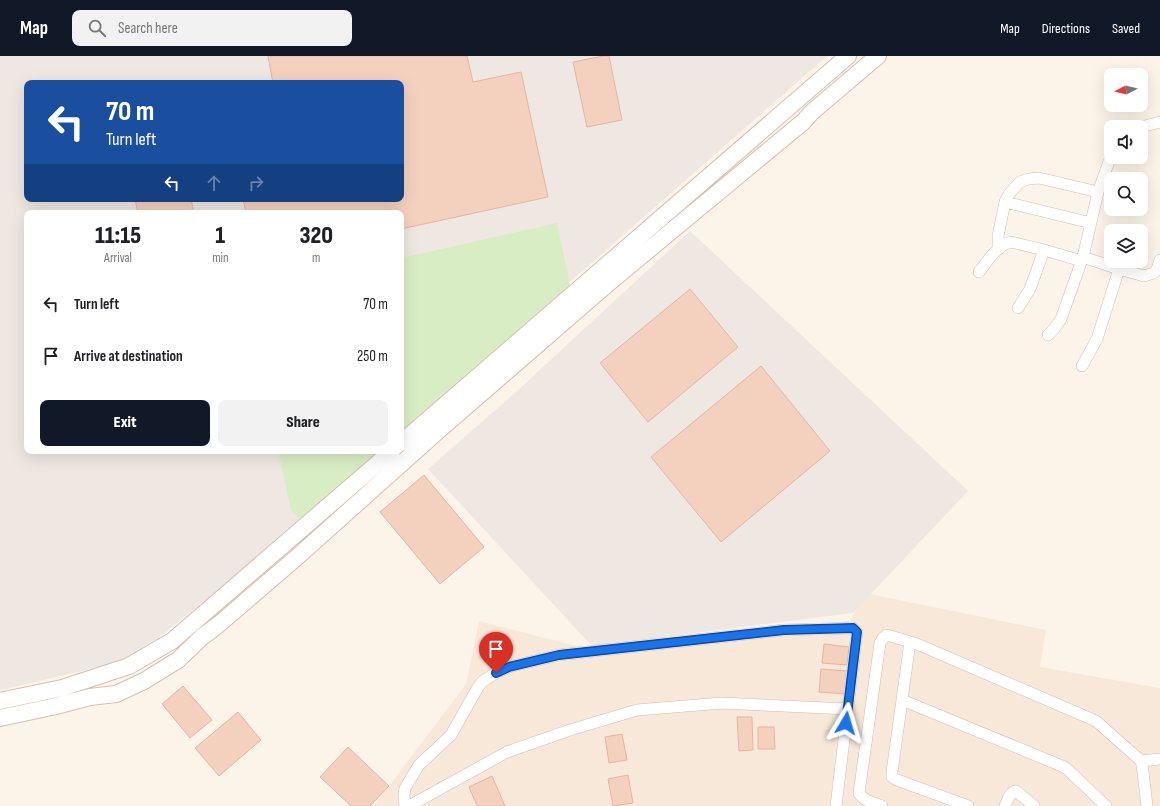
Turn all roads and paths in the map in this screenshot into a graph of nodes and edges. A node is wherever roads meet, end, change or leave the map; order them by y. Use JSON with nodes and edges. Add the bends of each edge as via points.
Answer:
{"nodes":[{"id":1,"x":848,"y":56,"type":"edge"},
{"id":2,"x":878,"y":56,"type":"edge"},
{"id":3,"x":1160,"y":122,"type":"edge"},
{"id":4,"x":1148,"y":125,"type":"edge"},
{"id":5,"x":1108,"y":164,"type":"edge"},
{"id":6,"x":1098,"y":192,"type":"junction"},
{"id":7,"x":1005,"y":202,"type":"junction"},
{"id":8,"x":1091,"y":224,"type":"junction"},
{"id":9,"x":999,"y":249,"type":"junction"},
{"id":10,"x":1044,"y":250,"type":"junction"},
{"id":11,"x":1082,"y":259,"type":"junction"},
{"id":12,"x":1160,"y":260,"type":"edge"},
{"id":13,"x":1119,"y":269,"type":"junction"},
{"id":14,"x":979,"y":272,"type":"dead end"},
{"id":15,"x":1018,"y":308,"type":"dead end"},
{"id":16,"x":1048,"y":335,"type":"dead end"},
{"id":17,"x":1082,"y":366,"type":"dead end"},
{"id":18,"x":469,"y":394,"type":"junction"},
{"id":19,"x":404,"y":441,"type":"edge"},
{"id":20,"x":389,"y":454,"type":"edge"},
{"id":21,"x":910,"y":642,"type":"junction"},
{"id":22,"x":902,"y":700,"type":"junction"},
{"id":23,"x":0,"y":702,"type":"edge"},
{"id":24,"x":848,"y":710,"type":"junction"},
{"id":25,"x":0,"y":718,"type":"edge"},
{"id":26,"x":1160,"y":759,"type":"edge"},
{"id":27,"x":1140,"y":762,"type":"junction"},
{"id":28,"x":405,"y":806,"type":"edge"},
{"id":29,"x":409,"y":806,"type":"edge"},
{"id":30,"x":836,"y":806,"type":"edge"},
{"id":31,"x":882,"y":806,"type":"edge"},
{"id":32,"x":968,"y":806,"type":"edge"},
{"id":33,"x":1005,"y":806,"type":"edge"},
{"id":34,"x":1034,"y":806,"type":"edge"},
{"id":35,"x":1106,"y":806,"type":"edge"},
{"id":36,"x":1147,"y":806,"type":"edge"}],
"edges":[{"from":1,"to":18,"type":"street"},
{"from":2,"to":18,"type":"street","via":[[803,122],[611,281]]},
{"from":3,"to":4,"type":"street"},
{"from":5,"to":6,"type":"street"},
{"from":6,"to":7,"type":"street","via":[[1039,178],[1028,179],[1020,182],[1008,194]]},
{"from":6,"to":8,"type":"street"},
{"from":7,"to":8,"type":"street"},
{"from":7,"to":9,"type":"street","via":[[998,236]]},
{"from":8,"to":11,"type":"street"},
{"from":9,"to":10,"type":"street","via":[[1011,242]]},
{"from":9,"to":14,"type":"street"},
{"from":10,"to":11,"type":"street"},
{"from":10,"to":15,"type":"street","via":[[1030,289]]},
{"from":11,"to":13,"type":"street"},
{"from":11,"to":16,"type":"street","via":[[1061,318]]},
{"from":12,"to":13,"type":"street","via":[[1157,269],[1149,275],[1140,276]]},
{"from":13,"to":17,"type":"street","via":[[1097,339]]},
{"from":18,"to":19,"type":"street"},
{"from":18,"to":25,"type":"street","via":[[296,558],[178,660],[144,681],[116,694],[90,696]]},
{"from":20,"to":23,"type":"street","via":[[172,641],[128,666],[62,688]]},
{"from":21,"to":22,"type":"street"},
{"from":21,"to":27,"type":"street","via":[[1096,721]]},
{"from":21,"to":31,"type":"street","via":[[887,635],[880,643],[859,793],[864,800]]},
{"from":22,"to":32,"type":"street","via":[[892,777]]},
{"from":22,"to":35,"type":"street","via":[[1062,766]]},
{"from":24,"to":28,"type":"street","via":[[857,632],[853,628],[784,630],[559,655],[509,667],[483,681],[451,735],[419,765],[405,788]]},
{"from":24,"to":29,"type":"street","via":[[722,704],[637,710],[507,752]]},
{"from":24,"to":30,"type":"street"},
{"from":26,"to":27,"type":"street"},
{"from":27,"to":36,"type":"street"},
{"from":33,"to":34,"type":"street","via":[[1014,791]]}]}
